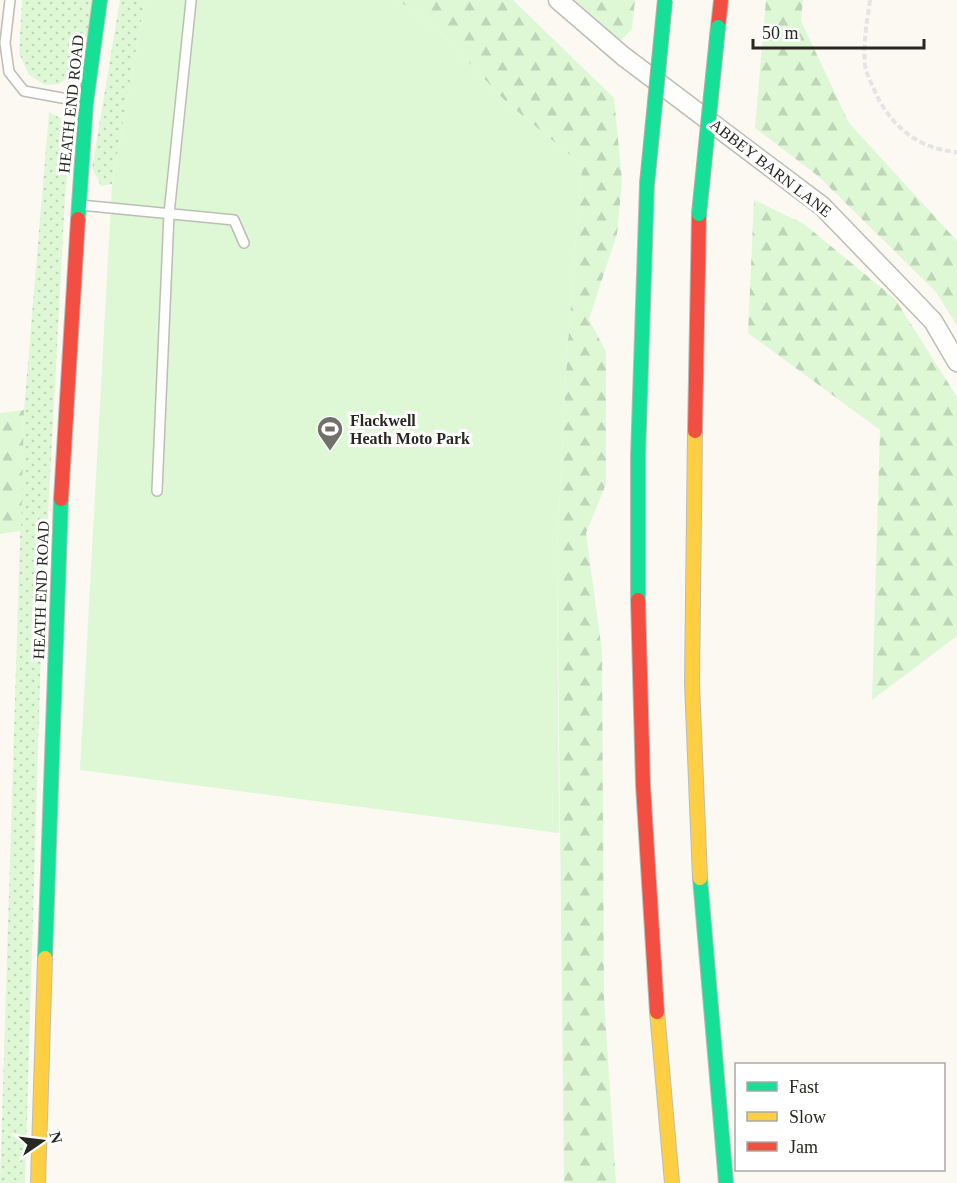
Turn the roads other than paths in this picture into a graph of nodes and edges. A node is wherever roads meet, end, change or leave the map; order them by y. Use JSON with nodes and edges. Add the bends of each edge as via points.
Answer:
{"nodes":[{"id":1,"x":10,"y":0,"type":"edge"},
{"id":2,"x":100,"y":0,"type":"edge"},
{"id":3,"x":558,"y":0,"type":"edge"},
{"id":4,"x":665,"y":0,"type":"edge"},
{"id":5,"x":721,"y":0,"type":"edge"},
{"id":6,"x":191,"y":1,"type":"edge"},
{"id":7,"x":86,"y":103,"type":"junction"},
{"id":8,"x":78,"y":204,"type":"junction"},
{"id":9,"x":169,"y":214,"type":"junction"},
{"id":10,"x":244,"y":243,"type":"dead end"},
{"id":11,"x":957,"y":362,"type":"edge"},
{"id":12,"x":157,"y":491,"type":"dead end"},
{"id":13,"x":38,"y":1183,"type":"edge"},
{"id":14,"x":672,"y":1183,"type":"edge"},
{"id":15,"x":726,"y":1183,"type":"edge"}],
"edges":[{"from":1,"to":7,"type":"lane","via":[[5,43],[9,72],[24,91]]},
{"from":2,"to":7,"type":"main road","name":"HEATH END ROAD"},
{"from":3,"to":11,"type":"street","name":"ABBEY BARN LANE","via":[[623,56],[822,206],[933,321]]},
{"from":4,"to":14,"type":"main road","bridge":true,"via":[[647,184],[637,543],[641,787],[658,1049]]},
{"from":5,"to":15,"type":"main road","bridge":true,"via":[[699,214],[691,526],[694,751],[711,1032]]},
{"from":6,"to":9,"type":"lane"},
{"from":7,"to":8,"type":"main road","name":"HEATH END ROAD"},
{"from":8,"to":9,"type":"lane"},
{"from":8,"to":13,"type":"main road","name":"HEATH END ROAD","via":[[63,425]]},
{"from":9,"to":10,"type":"lane","via":[[234,220]]},
{"from":9,"to":12,"type":"lane"}]}
